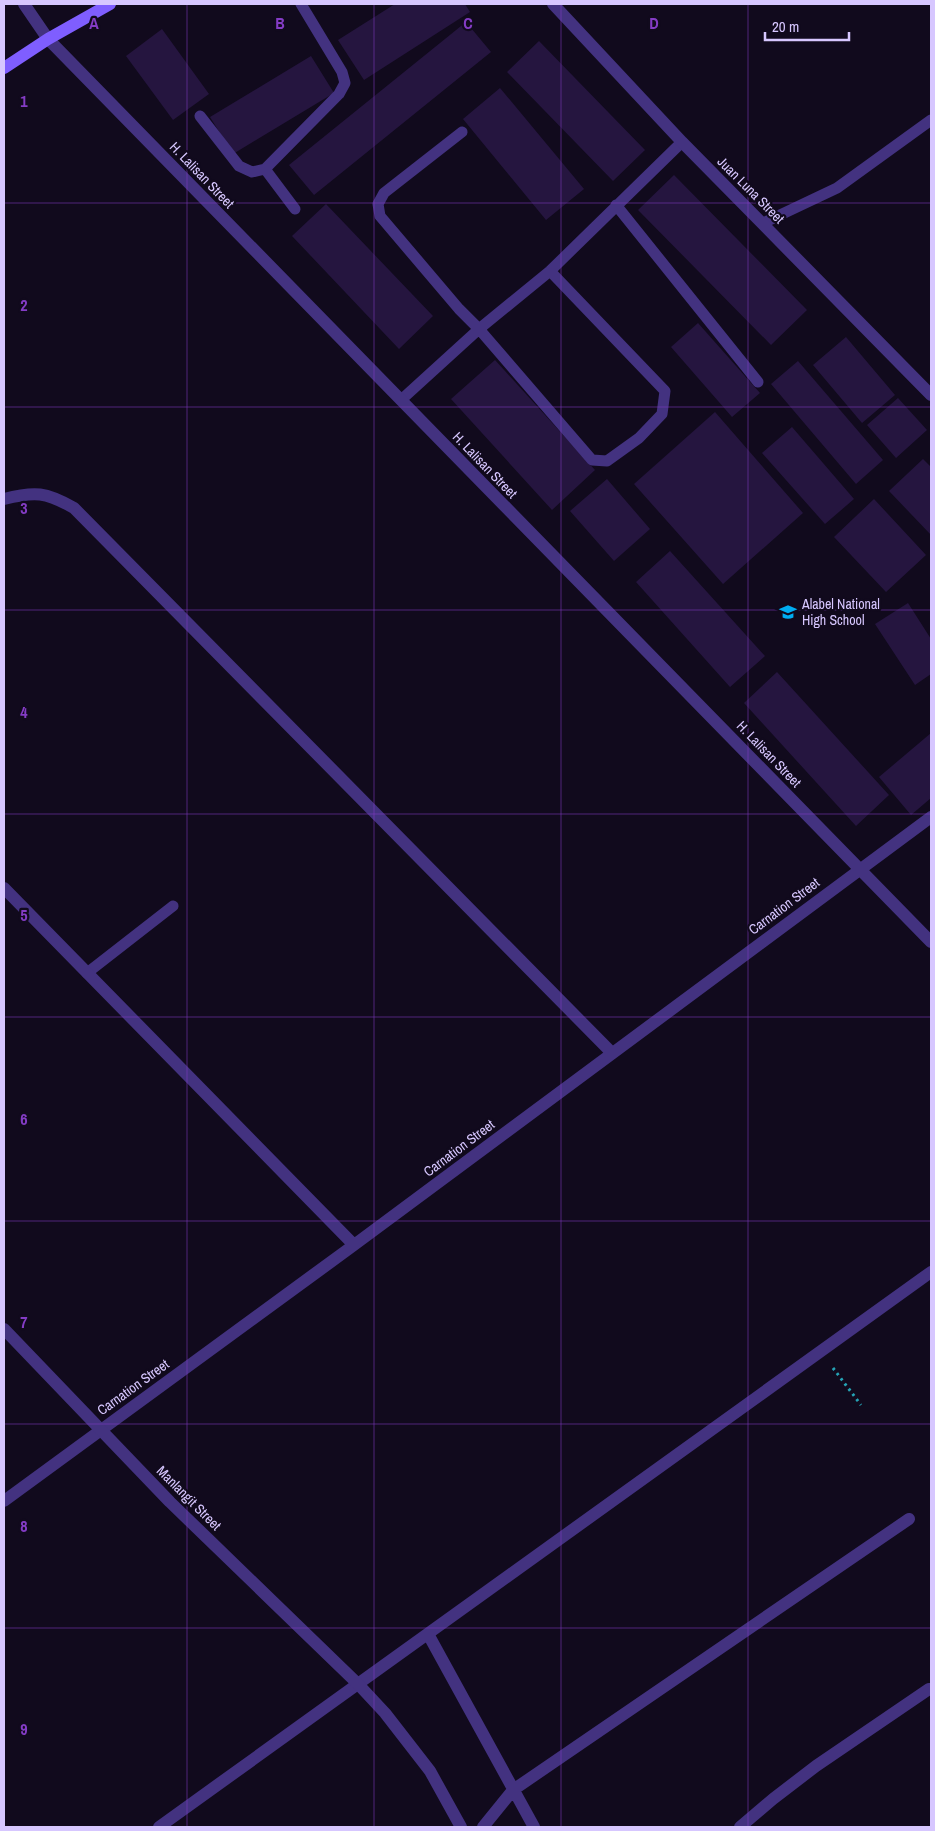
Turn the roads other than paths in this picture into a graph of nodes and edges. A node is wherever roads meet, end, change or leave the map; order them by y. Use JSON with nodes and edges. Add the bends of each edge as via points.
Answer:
{"nodes":[{"id":1,"x":24,"y":4,"type":"edge"},
{"id":2,"x":110,"y":4,"type":"edge"},
{"id":3,"x":301,"y":4,"type":"edge"},
{"id":4,"x":553,"y":4,"type":"edge"},
{"id":5,"x":48,"y":40,"type":"junction"},
{"id":6,"x":4,"y":68,"type":"edge"},
{"id":7,"x":200,"y":116,"type":"dead end"},
{"id":8,"x":931,"y":120,"type":"edge"},
{"id":9,"x":462,"y":132,"type":"dead end"},
{"id":10,"x":682,"y":142,"type":"junction"},
{"id":11,"x":265,"y":169,"type":"junction"},
{"id":12,"x":616,"y":205,"type":"junction"},
{"id":13,"x":295,"y":209,"type":"dead end"},
{"id":14,"x":762,"y":223,"type":"junction"},
{"id":15,"x":550,"y":271,"type":"junction"},
{"id":16,"x":479,"y":329,"type":"junction"},
{"id":17,"x":758,"y":382,"type":"dead end"},
{"id":18,"x":931,"y":395,"type":"edge"},
{"id":19,"x":401,"y":400,"type":"junction"},
{"id":20,"x":4,"y":499,"type":"edge"},
{"id":21,"x":931,"y":817,"type":"edge"},
{"id":22,"x":860,"y":869,"type":"junction"},
{"id":23,"x":4,"y":888,"type":"edge"},
{"id":24,"x":173,"y":906,"type":"dead end"},
{"id":25,"x":931,"y":942,"type":"edge"},
{"id":26,"x":87,"y":973,"type":"junction"},
{"id":27,"x":612,"y":1053,"type":"junction"},
{"id":28,"x":354,"y":1245,"type":"junction"},
{"id":29,"x":931,"y":1272,"type":"edge"},
{"id":30,"x":4,"y":1328,"type":"edge"},
{"id":31,"x":101,"y":1429,"type":"junction"},
{"id":32,"x":4,"y":1501,"type":"edge"},
{"id":33,"x":909,"y":1519,"type":"dead end"},
{"id":34,"x":428,"y":1634,"type":"junction"},
{"id":35,"x":358,"y":1684,"type":"junction"},
{"id":36,"x":929,"y":1689,"type":"dead end"},
{"id":37,"x":513,"y":1790,"type":"junction"},
{"id":38,"x":159,"y":1827,"type":"edge"},
{"id":39,"x":461,"y":1827,"type":"edge"},
{"id":40,"x":483,"y":1827,"type":"edge"},
{"id":41,"x":534,"y":1827,"type":"edge"},
{"id":42,"x":740,"y":1827,"type":"edge"}],
"edges":[{"from":1,"to":5,"type":"street","name":"H. Lalisan Street"},
{"from":2,"to":5,"type":"main road"},
{"from":3,"to":11,"type":"lane","via":[[342,72],[345,83],[339,94]]},
{"from":4,"to":10,"type":"street","name":"Juan Luna Street"},
{"from":5,"to":6,"type":"main road"},
{"from":5,"to":19,"type":"street","name":"H. Lalisan Street"},
{"from":7,"to":11,"type":"lane","via":[[240,166],[252,172]]},
{"from":8,"to":14,"type":"lane","via":[[837,188]]},
{"from":9,"to":16,"type":"lane","via":[[384,193],[378,204],[380,216]]},
{"from":10,"to":12,"type":"lane"},
{"from":10,"to":14,"type":"street","name":"Juan Luna Street"},
{"from":11,"to":13,"type":"lane"},
{"from":12,"to":15,"type":"lane"},
{"from":12,"to":17,"type":"lane"},
{"from":14,"to":18,"type":"street","name":"Juan Luna Street"},
{"from":15,"to":16,"type":"lane"},
{"from":15,"to":16,"type":"lane","via":[[665,391],[662,414],[638,438],[607,461],[592,460]]},
{"from":16,"to":19,"type":"lane"},
{"from":19,"to":22,"type":"street","name":"H. Lalisan Street"},
{"from":20,"to":27,"type":"street","via":[[41,493],[74,508]]},
{"from":21,"to":22,"type":"street","name":"Carnation Street"},
{"from":22,"to":25,"type":"street","name":"H. Lalisan Street"},
{"from":22,"to":27,"type":"street","name":"Carnation Street"},
{"from":23,"to":26,"type":"street"},
{"from":24,"to":26,"type":"lane"},
{"from":26,"to":28,"type":"street"},
{"from":27,"to":28,"type":"street","name":"Carnation Street"},
{"from":28,"to":31,"type":"street","name":"Carnation Street"},
{"from":29,"to":34,"type":"street"},
{"from":30,"to":31,"type":"street","name":"Manlangit Street"},
{"from":31,"to":32,"type":"street","name":"Carnation Street"},
{"from":31,"to":35,"type":"street","name":"Manlangit Street","via":[[170,1502]]},
{"from":33,"to":37,"type":"street"},
{"from":34,"to":35,"type":"street"},
{"from":34,"to":37,"type":"street"},
{"from":35,"to":38,"type":"street"},
{"from":35,"to":39,"type":"street","name":"Manlangit Street","via":[[386,1713],[425,1764]]},
{"from":36,"to":42,"type":"street","via":[[816,1766]]},
{"from":37,"to":40,"type":"street"},
{"from":37,"to":41,"type":"street"}]}
